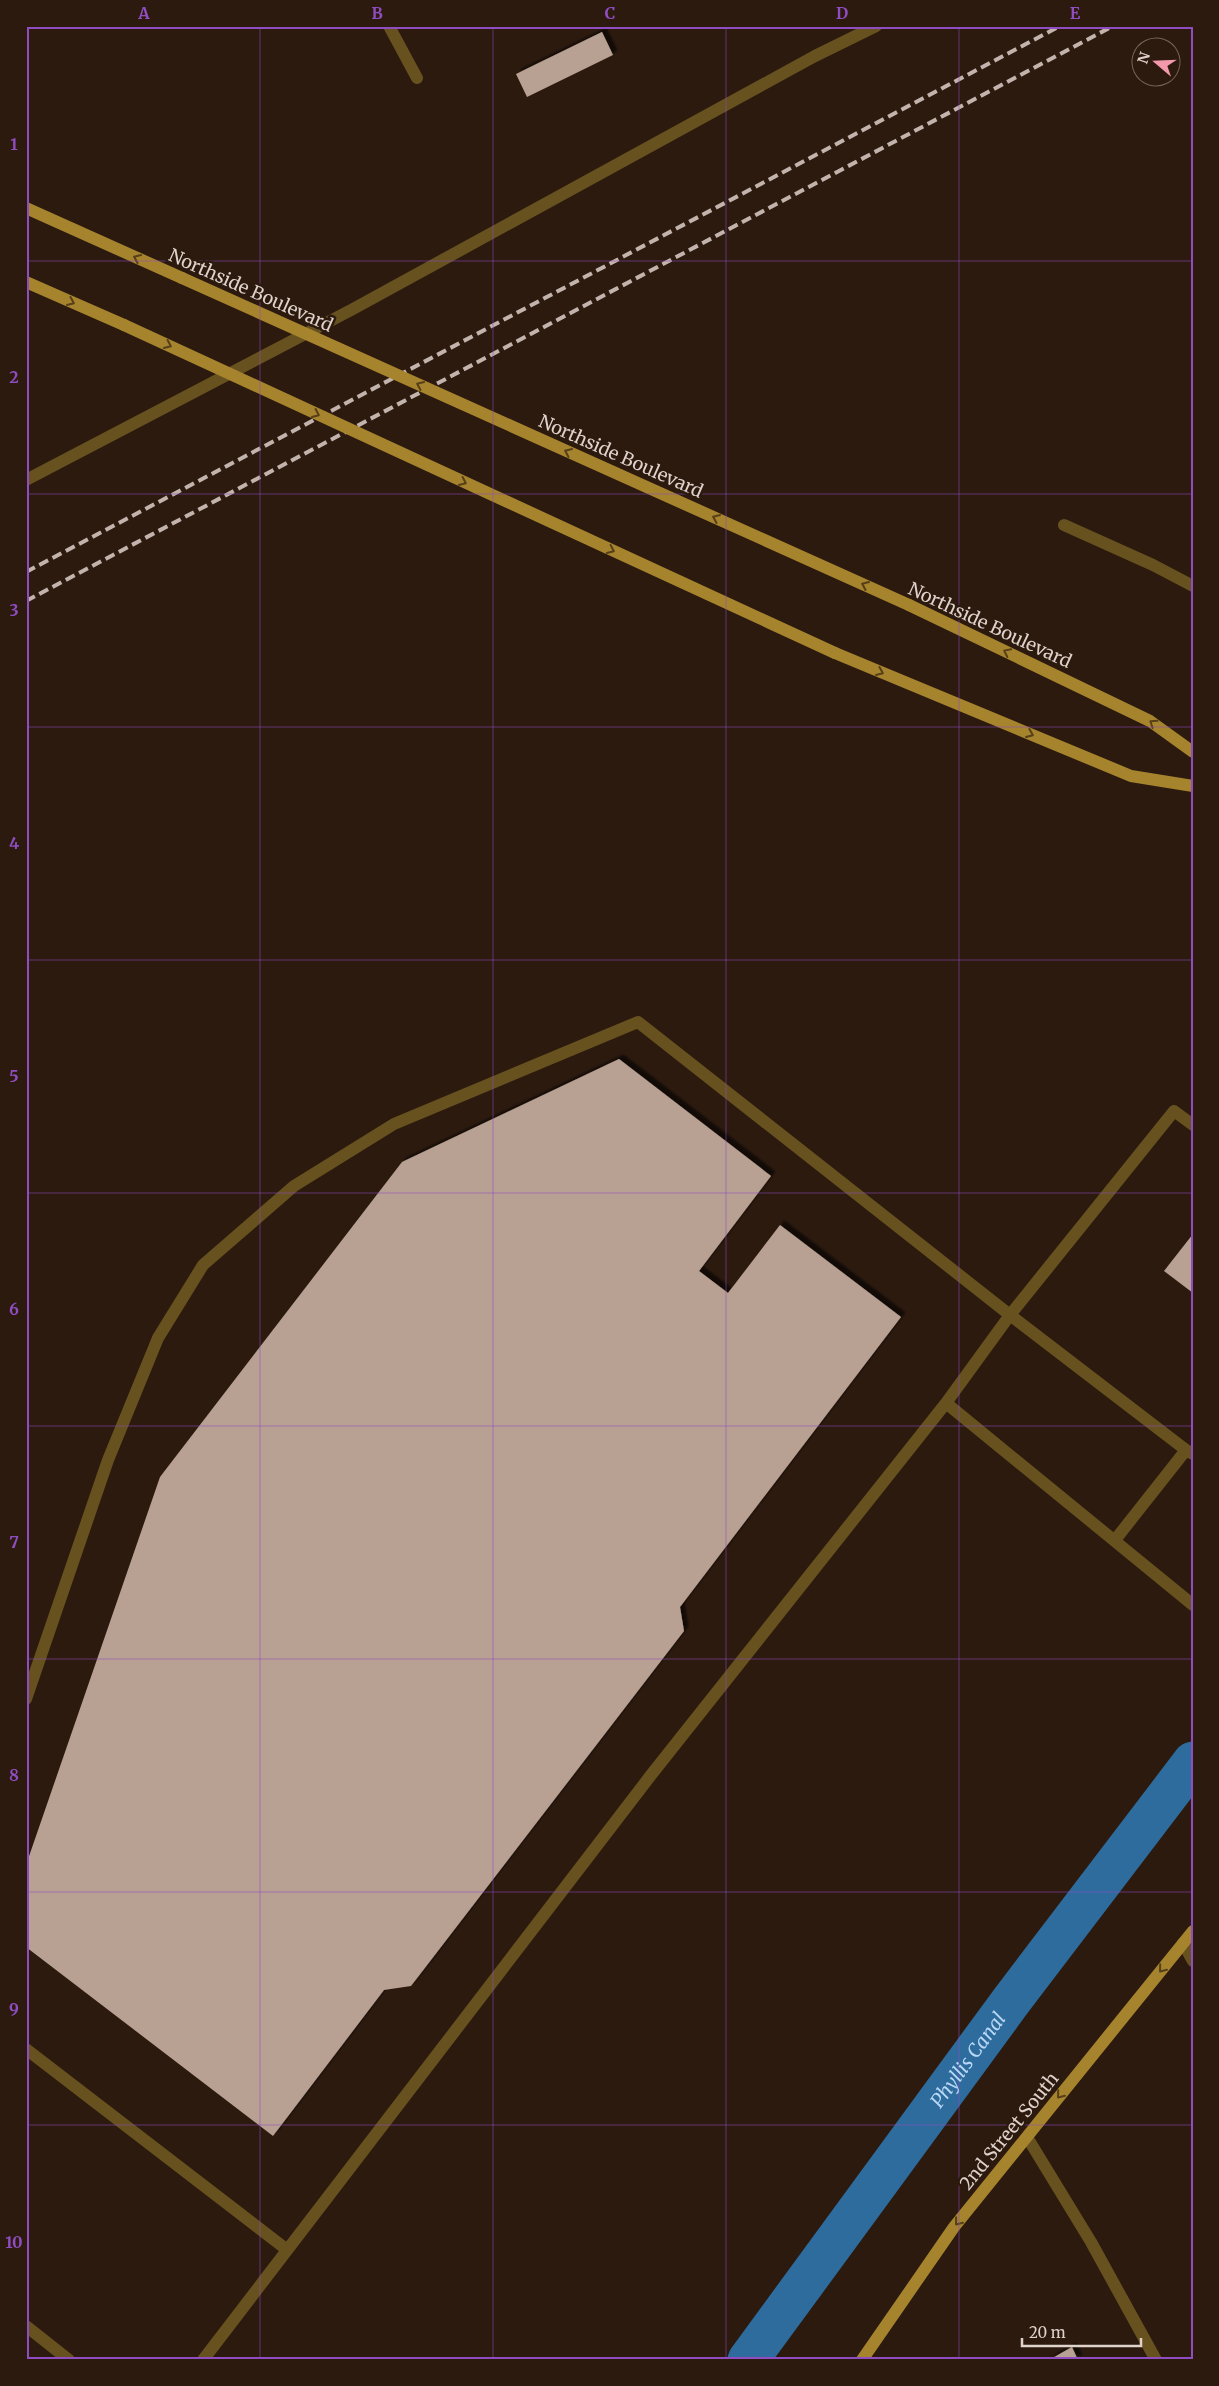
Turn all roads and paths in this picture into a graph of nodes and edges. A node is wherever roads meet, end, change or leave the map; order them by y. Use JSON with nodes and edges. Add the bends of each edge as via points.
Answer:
{"nodes":[{"id":1,"x":389,"y":26,"type":"edge"},
{"id":2,"x":876,"y":26,"type":"edge"},
{"id":3,"x":417,"y":78,"type":"dead end"},
{"id":4,"x":26,"y":208,"type":"edge"},
{"id":5,"x":26,"y":282,"type":"edge"},
{"id":6,"x":26,"y":480,"type":"edge"},
{"id":7,"x":1064,"y":525,"type":"dead end"},
{"id":8,"x":1193,"y":586,"type":"edge"},
{"id":9,"x":1193,"y":752,"type":"edge"},
{"id":10,"x":1193,"y":786,"type":"edge"},
{"id":11,"x":1193,"y":1125,"type":"edge"},
{"id":12,"x":1010,"y":1315,"type":"junction"},
{"id":13,"x":946,"y":1403,"type":"junction"},
{"id":14,"x":1190,"y":1452,"type":"edge"},
{"id":15,"x":1115,"y":1540,"type":"junction"},
{"id":16,"x":1193,"y":1605,"type":"edge"},
{"id":17,"x":26,"y":1699,"type":"edge"},
{"id":18,"x":1193,"y":1931,"type":"edge"},
{"id":19,"x":1183,"y":1943,"type":"junction"},
{"id":20,"x":1193,"y":1961,"type":"edge"},
{"id":21,"x":26,"y":2049,"type":"edge"},
{"id":22,"x":1027,"y":2137,"type":"junction"},
{"id":23,"x":286,"y":2249,"type":"junction"},
{"id":24,"x":26,"y":2326,"type":"edge"},
{"id":25,"x":70,"y":2360,"type":"edge"},
{"id":26,"x":203,"y":2360,"type":"edge"},
{"id":27,"x":862,"y":2360,"type":"edge"},
{"id":28,"x":1156,"y":2360,"type":"edge"}],
"edges":[{"from":1,"to":3,"type":"lane"},
{"from":2,"to":6,"type":"lane","via":[[815,56],[352,309]]},
{"from":9,"to":4,"type":"main road","name":"Northside Boulevard","one_way":true,"bridge":true,"via":[[1150,720],[909,605]]},
{"from":5,"to":10,"type":"main road","one_way":true,"bridge":true,"via":[[835,653],[1131,776]]},
{"from":7,"to":8,"type":"lane"},
{"from":11,"to":12,"type":"lane","via":[[1174,1110]]},
{"from":12,"to":13,"type":"lane"},
{"from":12,"to":14,"type":"lane"},
{"from":12,"to":17,"type":"lane","via":[[638,1022],[394,1124],[294,1186],[203,1265],[154,1346],[108,1460]]},
{"from":13,"to":15,"type":"lane"},
{"from":13,"to":23,"type":"lane","via":[[652,1775]]},
{"from":14,"to":15,"type":"lane"},
{"from":15,"to":16,"type":"lane"},
{"from":18,"to":19,"type":"main road","name":"2nd Street South"},
{"from":19,"to":20,"type":"lane"},
{"from":19,"to":22,"type":"main road","name":"2nd Street South","one_way":true},
{"from":21,"to":23,"type":"lane"},
{"from":22,"to":27,"type":"main road","name":"2nd Street South","one_way":true,"via":[[954,2227]]},
{"from":22,"to":28,"type":"lane","via":[[1091,2242]]},
{"from":23,"to":26,"type":"lane"},
{"from":24,"to":25,"type":"lane"}]}
